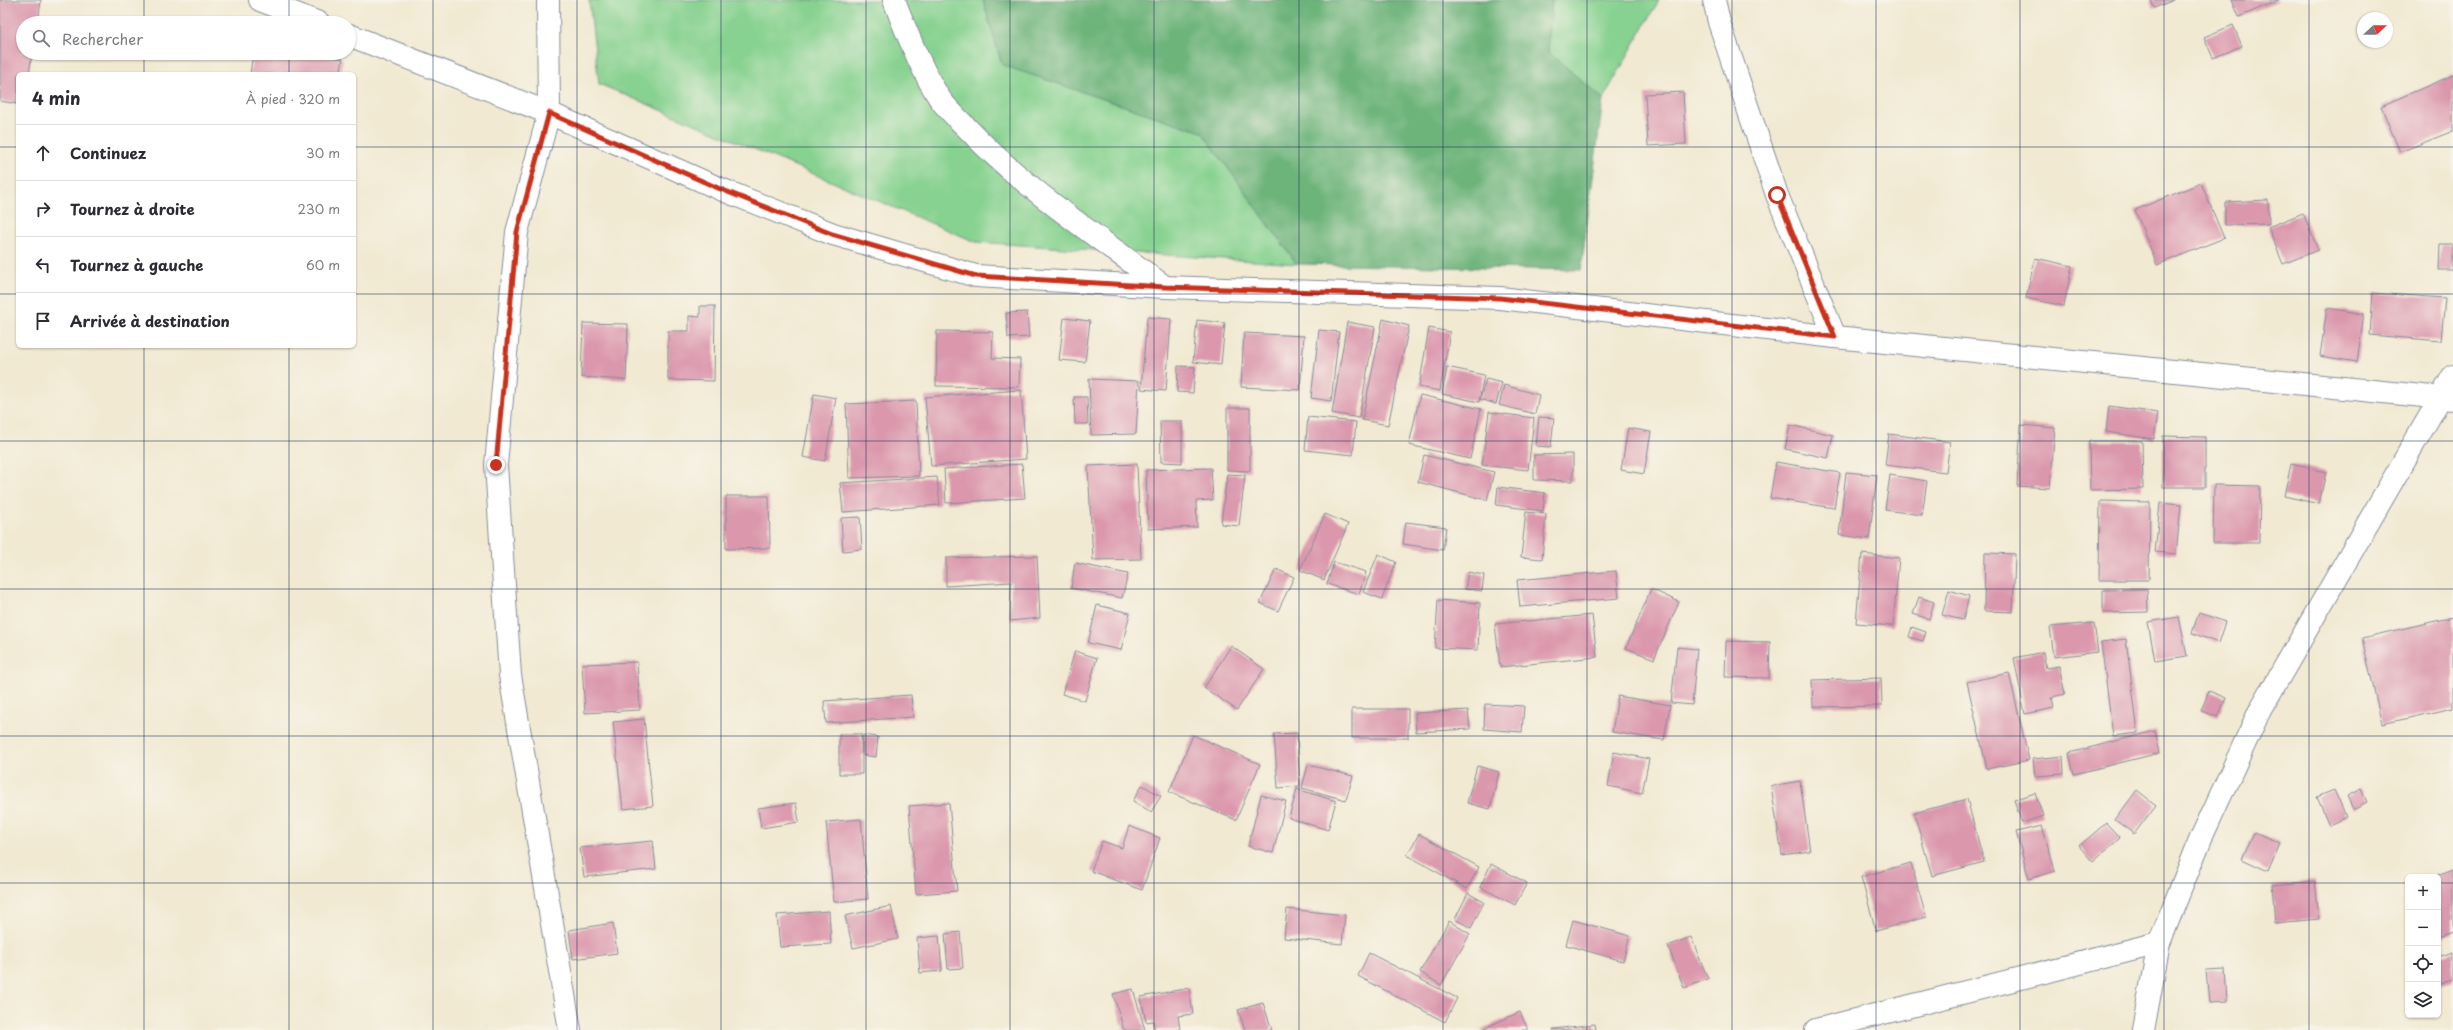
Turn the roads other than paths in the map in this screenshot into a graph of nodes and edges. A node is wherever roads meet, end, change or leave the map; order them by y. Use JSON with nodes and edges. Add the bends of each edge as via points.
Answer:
{"nodes":[{"id":1,"x":260,"y":0,"type":"edge"},
{"id":2,"x":548,"y":0,"type":"edge"},
{"id":3,"x":894,"y":0,"type":"edge"},
{"id":4,"x":1714,"y":0,"type":"edge"},
{"id":5,"x":301,"y":16,"type":"edge"},
{"id":6,"x":356,"y":38,"type":"edge"},
{"id":7,"x":549,"y":113,"type":"junction"},
{"id":8,"x":1165,"y":287,"type":"junction"},
{"id":9,"x":1835,"y":337,"type":"junction"},
{"id":10,"x":2453,"y":376,"type":"edge"},
{"id":11,"x":2447,"y":398,"type":"edge"},
{"id":12,"x":2159,"y":943,"type":"junction"},
{"id":13,"x":570,"y":1030,"type":"edge"},
{"id":14,"x":1816,"y":1030,"type":"edge"},
{"id":15,"x":2143,"y":1030,"type":"edge"}],
"edges":[{"from":1,"to":5,"type":"street"},
{"from":2,"to":7,"type":"street"},
{"from":3,"to":8,"type":"street","via":[[940,99],[988,150],[1028,184]]},
{"from":4,"to":9,"type":"street","via":[[1719,22],[1777,195]]},
{"from":6,"to":7,"type":"street"},
{"from":7,"to":8,"type":"street","via":[[718,188],[832,234],[976,276]]},
{"from":7,"to":13,"type":"street","via":[[517,232],[496,465],[510,675]]},
{"from":8,"to":9,"type":"street","via":[[1500,298]]},
{"from":9,"to":11,"type":"street"},
{"from":10,"to":11,"type":"street"},
{"from":11,"to":12,"type":"street","via":[[2260,710],[2201,838]]},
{"from":12,"to":14,"type":"street"},
{"from":12,"to":15,"type":"street"}]}
